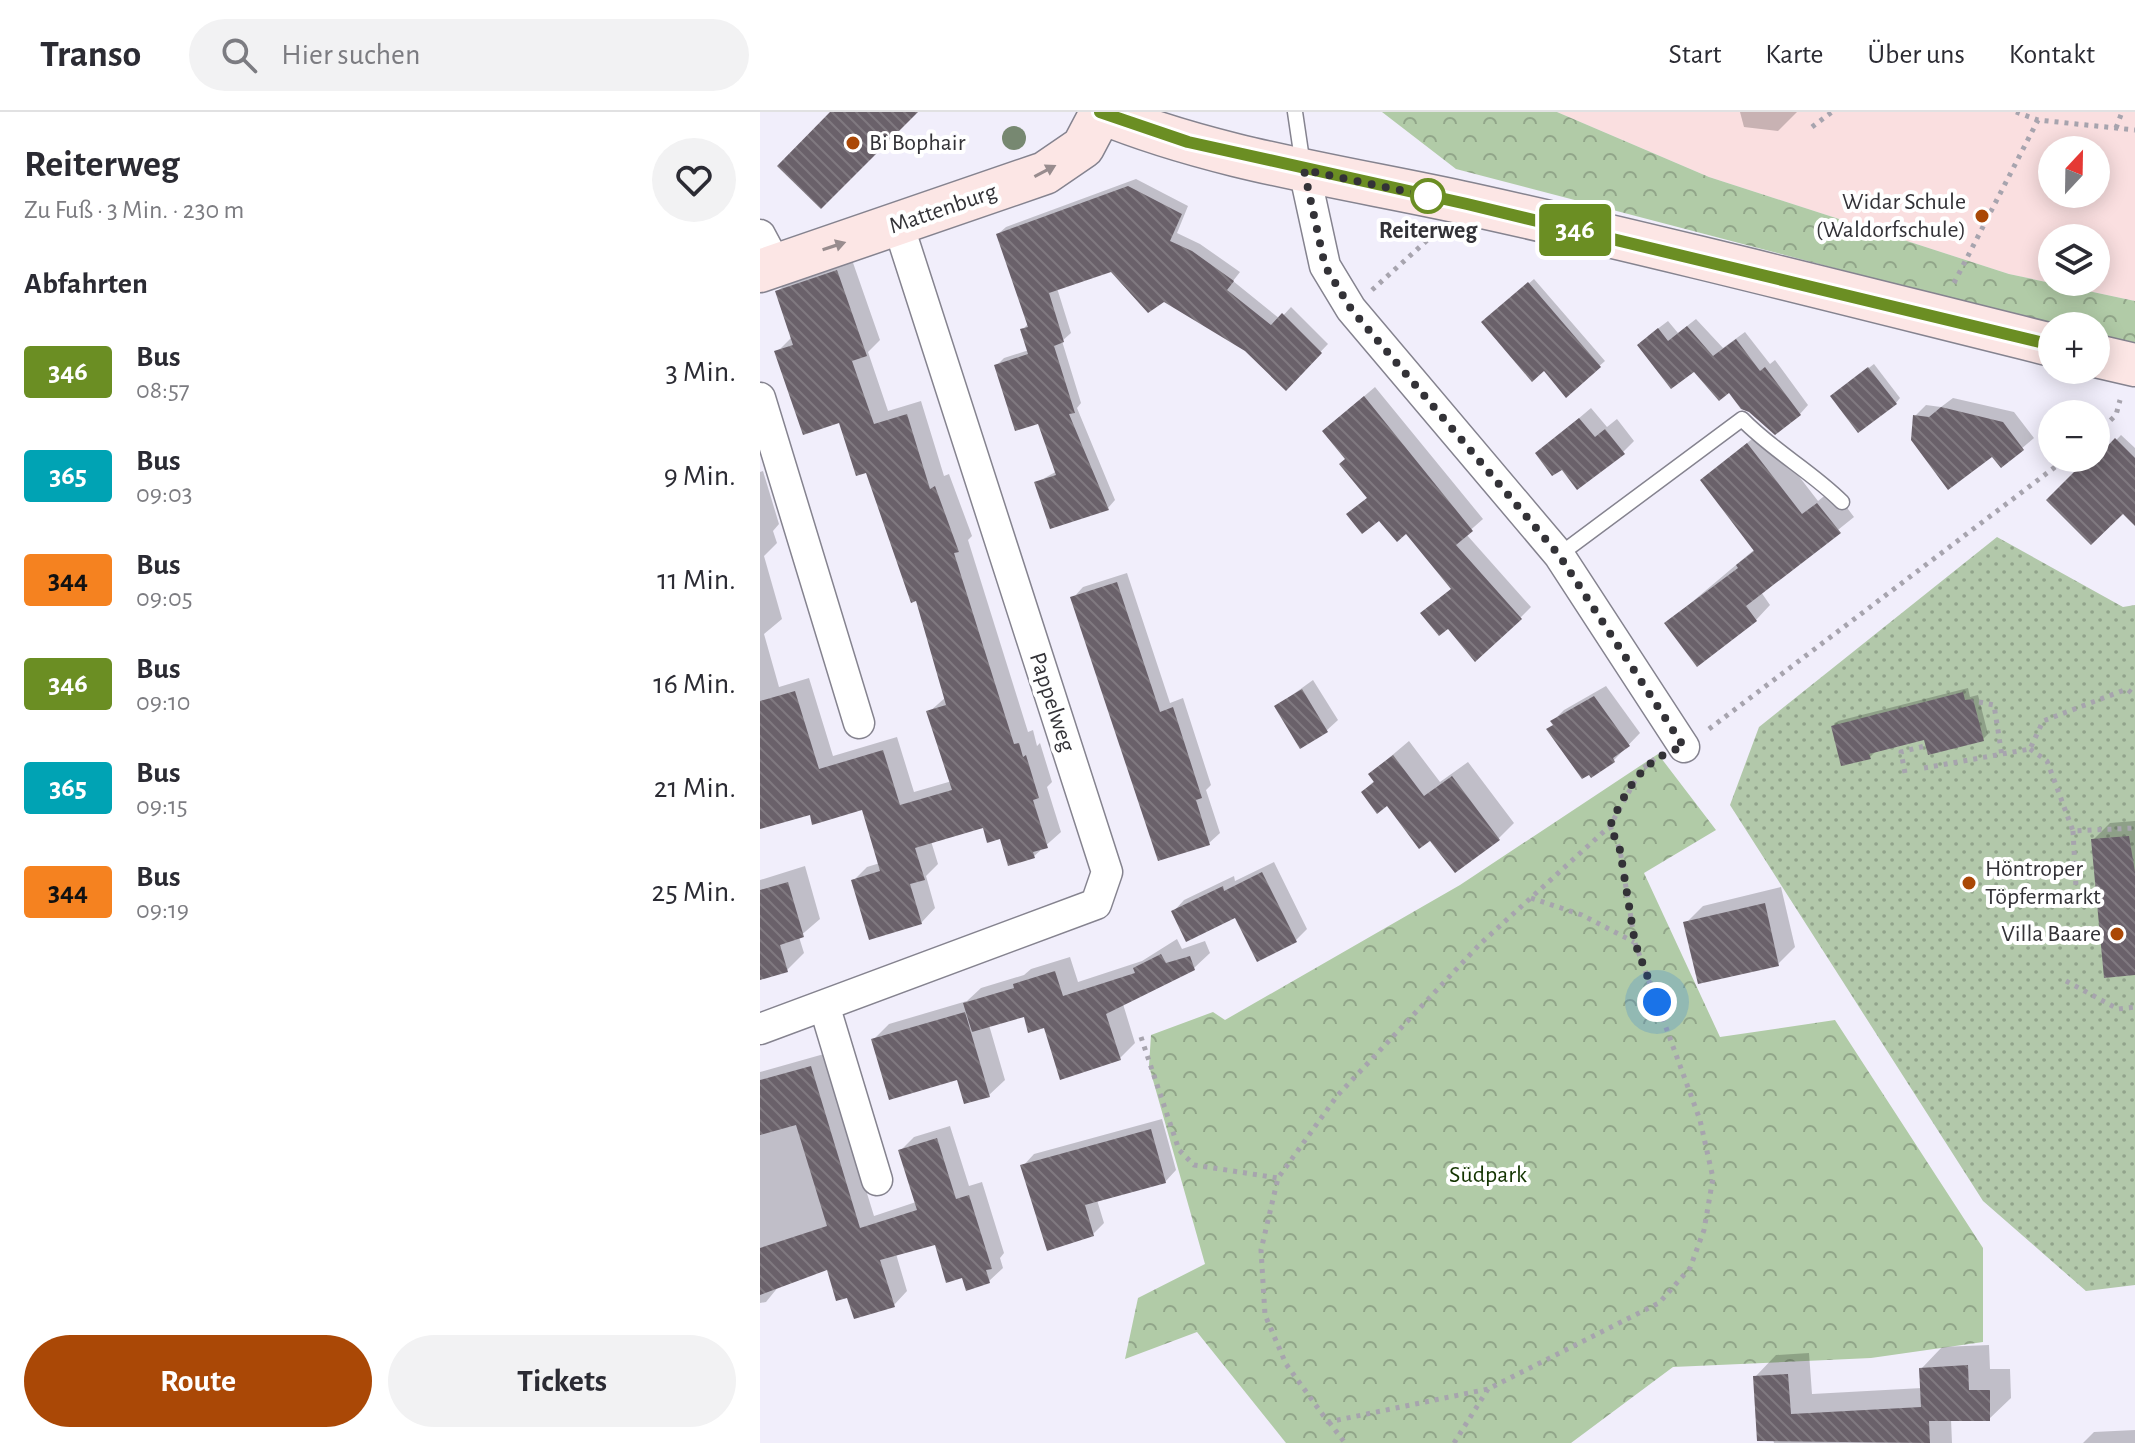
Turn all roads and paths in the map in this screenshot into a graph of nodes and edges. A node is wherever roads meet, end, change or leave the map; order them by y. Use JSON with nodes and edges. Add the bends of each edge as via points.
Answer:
{"nodes":[{"id":1,"x":1100,"y":112,"type":"edge"},
{"id":2,"x":1295,"y":112,"type":"edge"},
{"id":3,"x":1832,"y":112,"type":"edge"},
{"id":4,"x":2016,"y":112,"type":"edge"},
{"id":5,"x":2122,"y":112,"type":"edge"},
{"id":6,"x":2038,"y":120,"type":"junction"},
{"id":7,"x":1812,"y":127,"type":"dead end"},
{"id":8,"x":2116,"y":128,"type":"junction"},
{"id":9,"x":2135,"y":130,"type":"edge"},
{"id":10,"x":1304,"y":170,"type":"junction"},
{"id":11,"x":898,"y":224,"type":"junction"},
{"id":12,"x":1434,"y":234,"type":"dead end"},
{"id":13,"x":765,"y":257,"type":"edge"},
{"id":14,"x":1362,"y":299,"type":"dead end"},
{"id":15,"x":1944,"y":318,"type":"junction"},
{"id":16,"x":2038,"y":342,"type":"edge"},
{"id":17,"x":2110,"y":359,"type":"edge"},
{"id":18,"x":2135,"y":365,"type":"edge"},
{"id":19,"x":760,"y":398,"type":"edge"},
{"id":20,"x":2116,"y":415,"type":"dead end"},
{"id":21,"x":2110,"y":421,"type":"edge"},
{"id":22,"x":2048,"y":472,"type":"edge"},
{"id":23,"x":1842,"y":502,"type":"dead end"},
{"id":24,"x":1559,"y":555,"type":"junction"},
{"id":25,"x":2135,"y":696,"type":"edge"},
{"id":26,"x":1979,"y":702,"type":"dead end"},
{"id":27,"x":859,"y":723,"type":"dead end"},
{"id":28,"x":1925,"y":746,"type":"dead end"},
{"id":29,"x":1684,"y":747,"type":"junction"},
{"id":30,"x":2030,"y":749,"type":"junction"},
{"id":31,"x":2002,"y":756,"type":"junction"},
{"id":32,"x":1924,"y":768,"type":"dead end"},
{"id":33,"x":1905,"y":773,"type":"dead end"},
{"id":34,"x":1610,"y":826,"type":"junction"},
{"id":35,"x":2135,"y":828,"type":"edge"},
{"id":36,"x":2073,"y":831,"type":"junction"},
{"id":37,"x":2096,"y":892,"type":"dead end"},
{"id":38,"x":1531,"y":898,"type":"junction"},
{"id":39,"x":1635,"y":943,"type":"junction"},
{"id":40,"x":2066,"y":981,"type":"dead end"},
{"id":41,"x":2135,"y":1007,"type":"edge"},
{"id":42,"x":825,"y":1008,"type":"junction"},
{"id":43,"x":760,"y":1029,"type":"edge"},
{"id":44,"x":1141,"y":1037,"type":"dead end"},
{"id":45,"x":1278,"y":1178,"type":"junction"},
{"id":46,"x":877,"y":1180,"type":"dead end"},
{"id":47,"x":1488,"y":1389,"type":"junction"},
{"id":48,"x":1328,"y":1422,"type":"junction"},
{"id":49,"x":1345,"y":1443,"type":"edge"},
{"id":50,"x":1454,"y":1443,"type":"edge"}],
"edges":[{"from":1,"to":10,"type":"street","via":[[1188,142]]},
{"from":11,"to":1,"type":"street","name":"Mattenburg","one_way":true,"via":[[1045,173],[1083,147]]},
{"from":2,"to":10,"type":"lane"},
{"from":3,"to":7,"type":"path"},
{"from":4,"to":6,"type":"path"},
{"from":5,"to":8,"type":"path"},
{"from":6,"to":8,"type":"path"},
{"from":6,"to":15,"type":"path","via":[[1955,279]]},
{"from":8,"to":9,"type":"path"},
{"from":10,"to":15,"type":"street"},
{"from":10,"to":24,"type":"street","via":[[1325,266],[1351,309]]},
{"from":13,"to":11,"type":"street","name":"Mattenburg","one_way":true},
{"from":11,"to":42,"type":"street","name":"Pappelweg","via":[[1107,872],[1096,904]]},
{"from":12,"to":14,"type":"path"},
{"from":15,"to":16,"type":"street"},
{"from":17,"to":18,"type":"street"},
{"from":19,"to":27,"type":"street"},
{"from":20,"to":21,"type":"path"},
{"from":22,"to":29,"type":"path"},
{"from":23,"to":24,"type":"lane","via":[[1742,419]]},
{"from":24,"to":29,"type":"street"},
{"from":25,"to":30,"type":"path","via":[[2127,689],[2043,721]]},
{"from":26,"to":31,"type":"path","via":[[1994,705]]},
{"from":28,"to":33,"type":"path","via":[[1901,752]]},
{"from":29,"to":34,"type":"path","via":[[1662,753],[1641,770]]},
{"from":30,"to":31,"type":"path"},
{"from":30,"to":36,"type":"path","via":[[2047,761]]},
{"from":31,"to":32,"type":"path"},
{"from":34,"to":38,"type":"path"},
{"from":34,"to":39,"type":"path","via":[[1620,850]]},
{"from":35,"to":36,"type":"path"},
{"from":36,"to":37,"type":"path","via":[[2077,906]]},
{"from":38,"to":39,"type":"path","via":[[1582,915]]},
{"from":38,"to":45,"type":"path","via":[[1480,944],[1337,1096]]},
{"from":39,"to":47,"type":"path","via":[[1700,1120],[1713,1178],[1704,1230],[1690,1268],[1659,1303]]},
{"from":40,"to":41,"type":"path","via":[[2118,1009]]},
{"from":42,"to":43,"type":"street","name":"Pappelweg"},
{"from":42,"to":46,"type":"street"},
{"from":44,"to":45,"type":"path","via":[[1179,1150],[1194,1165]]},
{"from":45,"to":48,"type":"path","via":[[1261,1250],[1265,1315],[1286,1364]]},
{"from":47,"to":48,"type":"path"},
{"from":47,"to":50,"type":"path"},
{"from":48,"to":49,"type":"path"}]}
